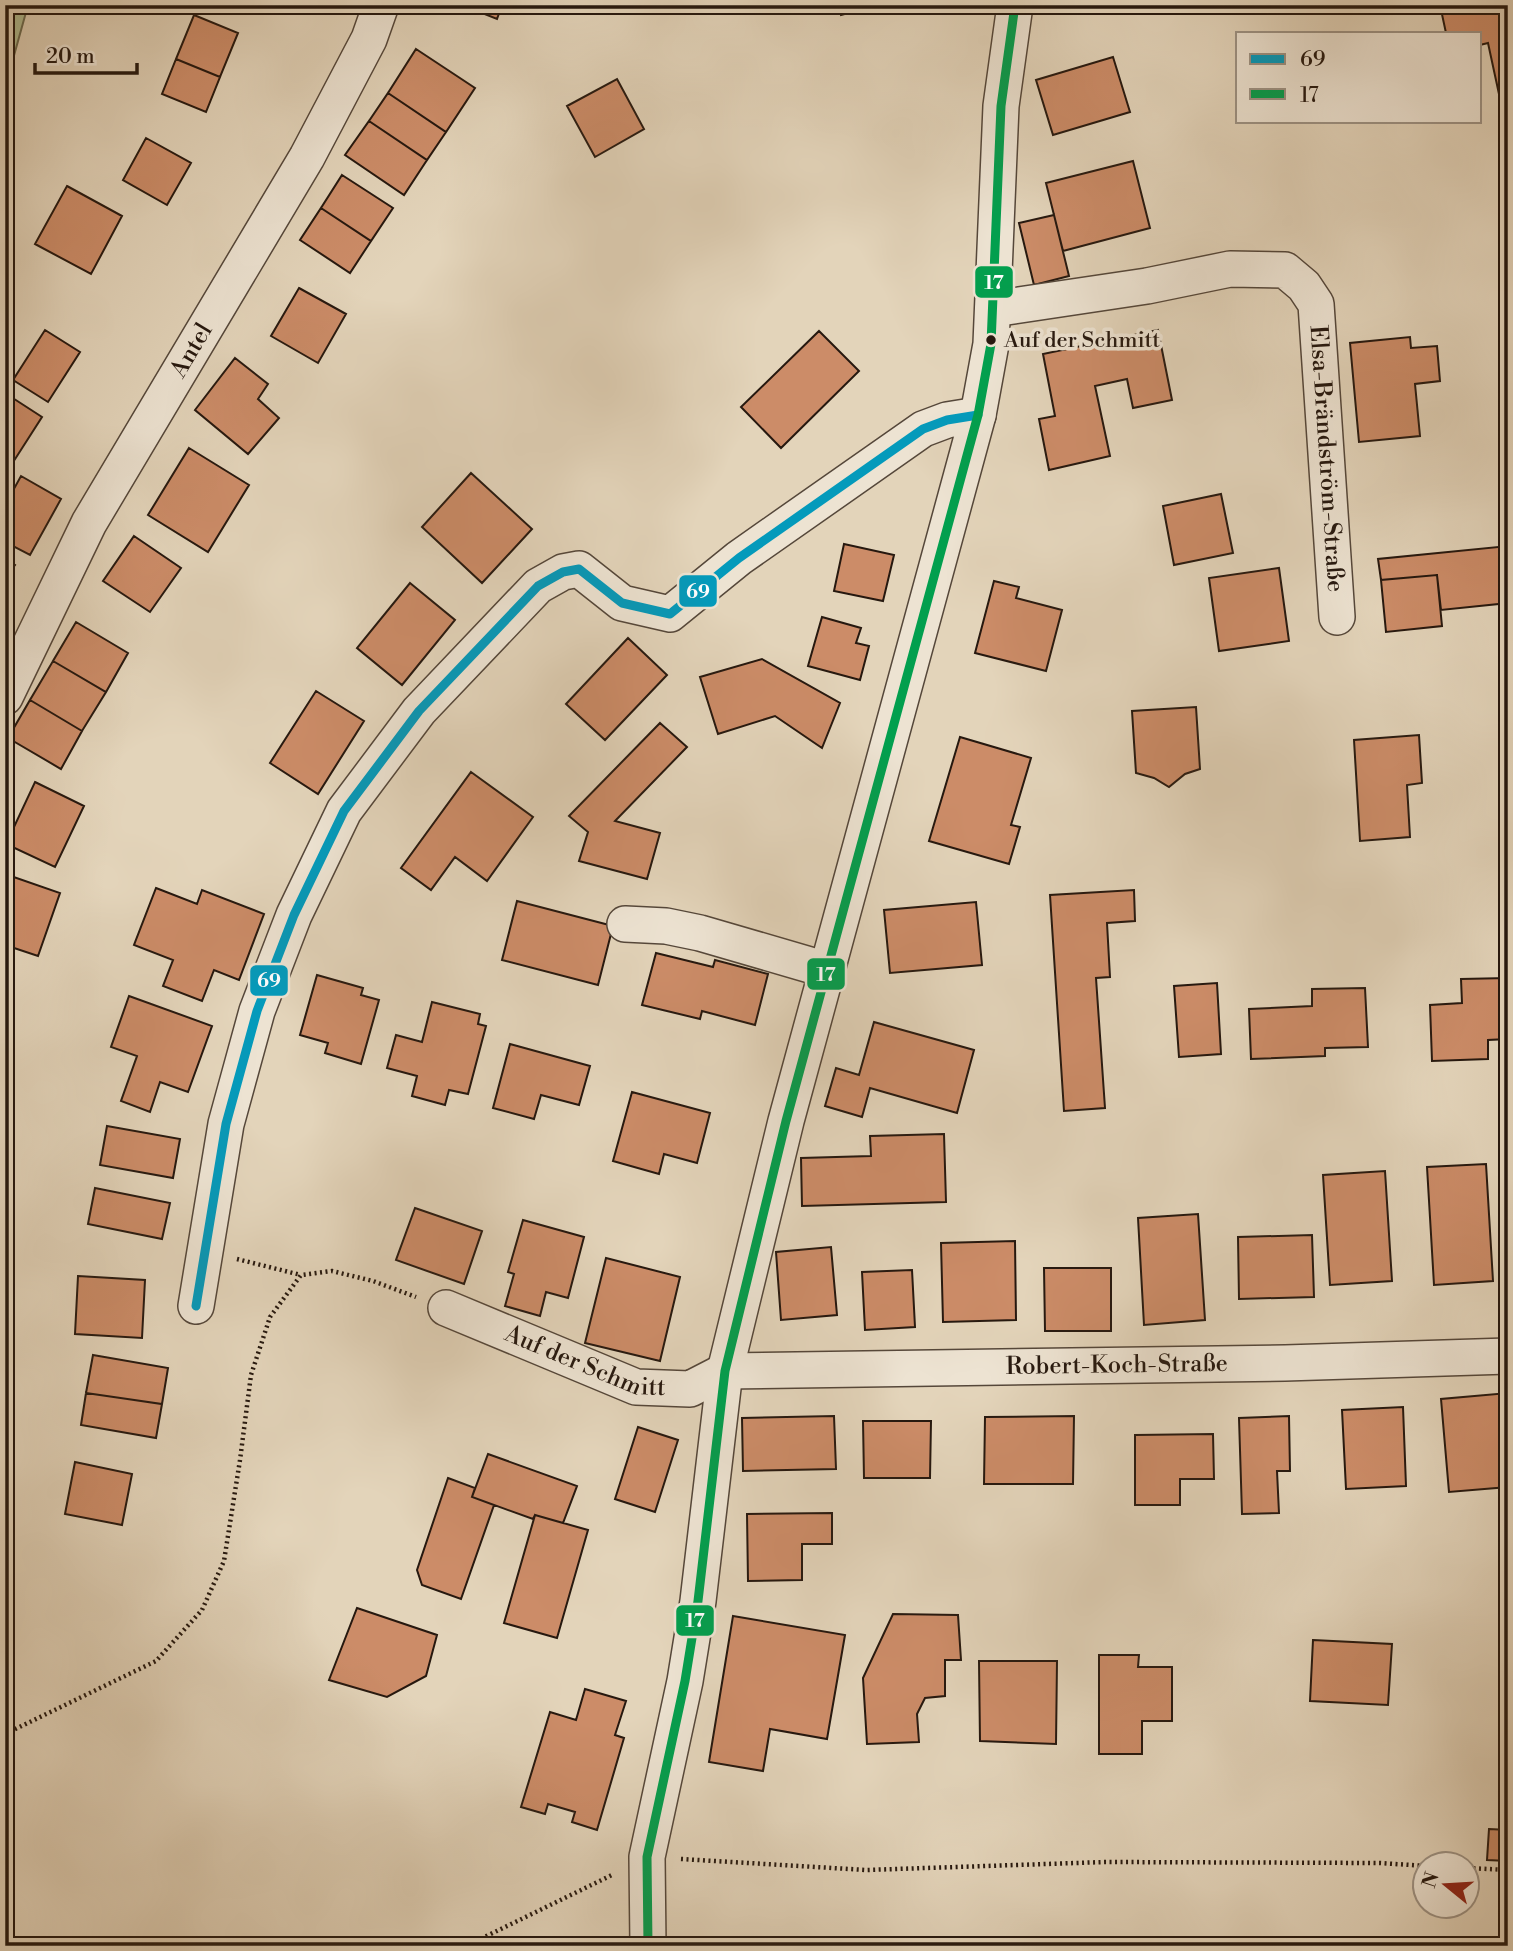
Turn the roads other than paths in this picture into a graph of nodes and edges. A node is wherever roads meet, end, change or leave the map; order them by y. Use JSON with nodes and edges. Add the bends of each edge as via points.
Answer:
{"nodes":[{"id":1,"x":381,"y":5,"type":"edge"},
{"id":2,"x":1016,"y":5,"type":"edge"},
{"id":3,"x":993,"y":309,"type":"junction"},
{"id":4,"x":978,"y":415,"type":"junction"},
{"id":5,"x":1337,"y":617,"type":"dead end"},
{"id":6,"x":5,"y":697,"type":"edge"},
{"id":7,"x":625,"y":924,"type":"dead end"},
{"id":8,"x":827,"y":970,"type":"junction"},
{"id":9,"x":196,"y":1306,"type":"dead end"},
{"id":10,"x":446,"y":1308,"type":"road end"},
{"id":11,"x":1508,"y":1356,"type":"edge"},
{"id":12,"x":725,"y":1371,"type":"junction"},
{"id":13,"x":648,"y":1946,"type":"edge"}],
"edges":[{"from":1,"to":6,"type":"street","name":"Antel","via":[[369,39],[307,157],[89,523]]},
{"from":2,"to":3,"type":"street","via":[[1001,106]]},
{"from":3,"to":4,"type":"street"},
{"from":3,"to":5,"type":"street","name":"Elsa-Brändström-Straße","via":[[1230,269],[1284,270],[1304,286],[1316,304]]},
{"from":4,"to":8,"type":"street"},
{"from":4,"to":9,"type":"street","via":[[923,429],[739,558],[670,614],[622,603],[579,569],[563,572],[538,586],[419,711],[344,811],[294,915],[257,1011],[226,1124]]},
{"from":7,"to":8,"type":"street","via":[[700,933]]},
{"from":8,"to":12,"type":"street"},
{"from":10,"to":12,"type":"street","name":"Auf der Schmitt","via":[[636,1387],[690,1389]]},
{"from":11,"to":12,"type":"street","name":"Robert-Koch-Straße"},
{"from":12,"to":13,"type":"street","via":[[698,1601],[648,1857]]}]}
